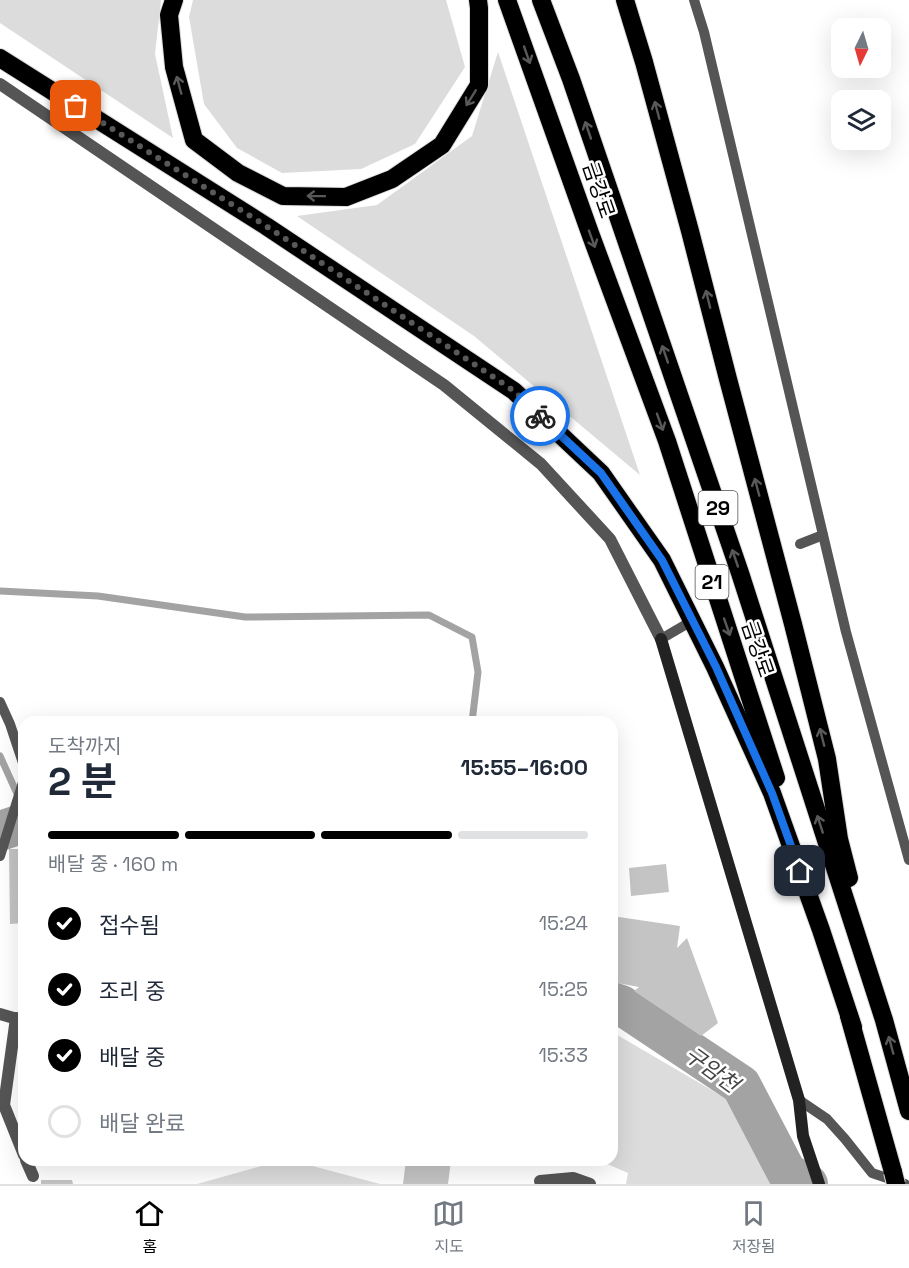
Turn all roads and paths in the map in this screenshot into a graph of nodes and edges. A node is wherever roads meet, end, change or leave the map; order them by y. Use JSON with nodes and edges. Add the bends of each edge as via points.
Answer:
{"nodes":[{"id":1,"x":174,"y":0,"type":"edge"},
{"id":2,"x":478,"y":0,"type":"edge"},
{"id":3,"x":507,"y":0,"type":"edge"},
{"id":4,"x":541,"y":0,"type":"edge"},
{"id":5,"x":625,"y":0,"type":"edge"},
{"id":6,"x":634,"y":0,"type":"edge"},
{"id":7,"x":694,"y":0,"type":"edge"},
{"id":8,"x":0,"y":58,"type":"edge"},
{"id":9,"x":644,"y":62,"type":"junction"},
{"id":10,"x":0,"y":84,"type":"edge"},
{"id":11,"x":823,"y":535,"type":"junction"},
{"id":12,"x":800,"y":544,"type":"dead end"},
{"id":13,"x":685,"y":625,"type":"dead end"},
{"id":14,"x":661,"y":639,"type":"junction"},
{"id":15,"x":0,"y":702,"type":"edge"},
{"id":16,"x":18,"y":748,"type":"edge"},
{"id":17,"x":18,"y":799,"type":"edge"},
{"id":18,"x":0,"y":856,"type":"edge"},
{"id":19,"x":909,"y":860,"type":"edge"},
{"id":20,"x":0,"y":1014,"type":"edge"},
{"id":21,"x":18,"y":1018,"type":"edge"},
{"id":22,"x":884,"y":1020,"type":"junction"},
{"id":23,"x":853,"y":1027,"type":"junction"},
{"id":24,"x":18,"y":1030,"type":"edge"},
{"id":25,"x":799,"y":1100,"type":"junction"},
{"id":26,"x":909,"y":1112,"type":"edge"},
{"id":27,"x":18,"y":1140,"type":"edge"},
{"id":28,"x":29,"y":1166,"type":"edge"},
{"id":29,"x":33,"y":1176,"type":"dead end"},
{"id":30,"x":898,"y":1180,"type":"edge"},
{"id":31,"x":540,"y":1181,"type":"dead end"},
{"id":32,"x":590,"y":1184,"type":"edge"},
{"id":33,"x":819,"y":1184,"type":"edge"}],
"edges":[{"from":2,"to":1,"type":"highway","one_way":true,"via":[[479,85],[442,145],[392,179],[346,197],[283,196],[238,173],[194,140],[174,67],[169,15]]},
{"from":3,"to":23,"type":"highway","name":"금강로","number":"21","one_way":true,"via":[[667,441]]},
{"from":22,"to":4,"type":"highway","name":"금강로","number":"29","one_way":true,"via":[[740,573]]},
{"from":5,"to":9,"type":"highway"},
{"from":6,"to":9,"type":"highway"},
{"from":7,"to":11,"type":"lane"},
{"from":8,"to":23,"type":"highway","via":[[266,226],[514,391],[601,473],[662,560],[716,667],[772,793]]},
{"from":22,"to":9,"type":"highway","one_way":true,"via":[[839,839],[819,726]]},
{"from":10,"to":14,"type":"street","via":[[444,385],[541,464],[610,539]]},
{"from":11,"to":12,"type":"lane"},
{"from":11,"to":19,"type":"lane"},
{"from":13,"to":14,"type":"lane"},
{"from":14,"to":25,"type":"street"},
{"from":15,"to":16,"type":"lane"},
{"from":17,"to":18,"type":"lane"},
{"from":20,"to":21,"type":"street"},
{"from":26,"to":22,"type":"highway","name":"금강로","one_way":true},
{"from":23,"to":30,"type":"highway","name":"금강로","number":"21"},
{"from":24,"to":27,"type":"street","via":[[4,1105]]},
{"from":25,"to":30,"type":"lane","via":[[827,1119],[872,1173]]},
{"from":25,"to":33,"type":"street","via":[[803,1136]]},
{"from":28,"to":29,"type":"street"},
{"from":31,"to":32,"type":"street","via":[[573,1178]]}]}
